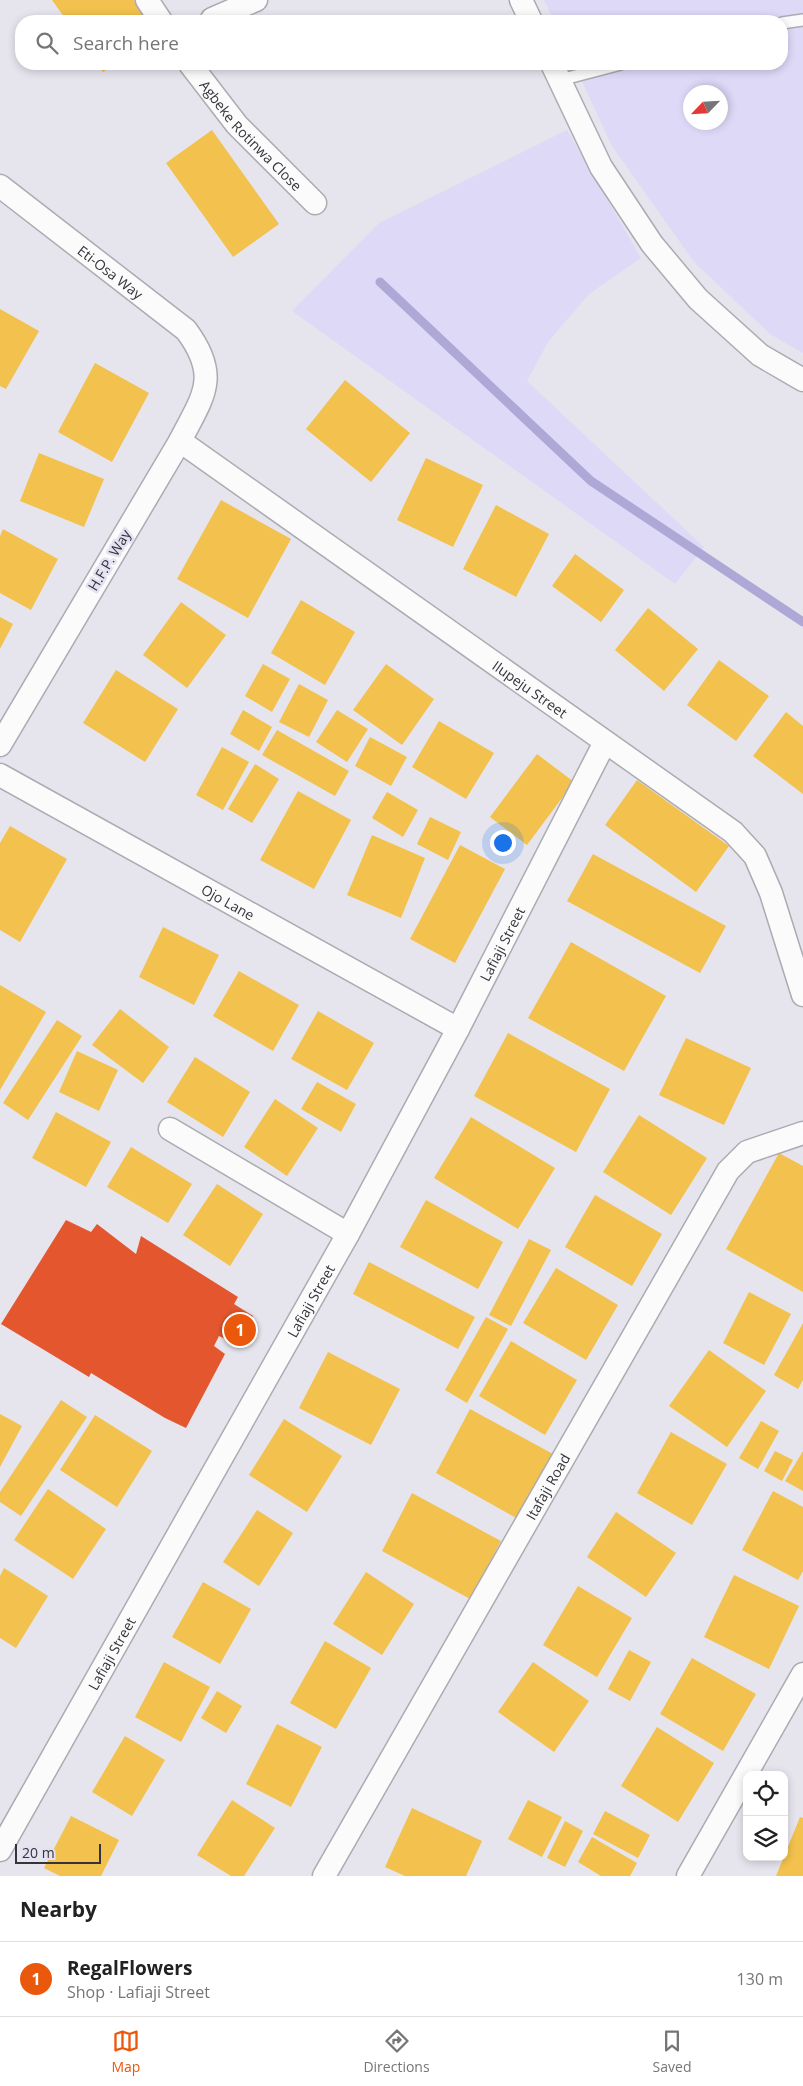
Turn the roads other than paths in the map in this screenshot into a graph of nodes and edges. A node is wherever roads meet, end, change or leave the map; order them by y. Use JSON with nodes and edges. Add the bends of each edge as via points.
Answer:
{"nodes":[{"id":1,"x":147,"y":0,"type":"edge"},
{"id":2,"x":256,"y":0,"type":"edge"},
{"id":3,"x":158,"y":15,"type":"edge"},
{"id":4,"x":221,"y":15,"type":"edge"},
{"id":5,"x":803,"y":20,"type":"edge"},
{"id":6,"x":788,"y":22,"type":"edge"},
{"id":7,"x":195,"y":70,"type":"edge"},
{"id":8,"x":572,"y":70,"type":"edge"},
{"id":9,"x":556,"y":72,"type":"edge"},
{"id":10,"x":0,"y":186,"type":"edge"},
{"id":11,"x":315,"y":203,"type":"dead end"},
{"id":12,"x":206,"y":370,"type":"joint"},
{"id":13,"x":803,"y":380,"type":"edge"},
{"id":14,"x":180,"y":441,"type":"junction"},
{"id":15,"x":605,"y":742,"type":"junction"},
{"id":16,"x":0,"y":745,"type":"edge"},
{"id":17,"x":0,"y":774,"type":"edge"},
{"id":18,"x":803,"y":995,"type":"edge"},
{"id":19,"x":458,"y":1029,"type":"junction"},
{"id":20,"x":170,"y":1129,"type":"dead end"},
{"id":21,"x":803,"y":1133,"type":"edge"},
{"id":22,"x":348,"y":1234,"type":"junction"},
{"id":23,"x":803,"y":1674,"type":"edge"},
{"id":24,"x":0,"y":1850,"type":"edge"},
{"id":25,"x":324,"y":1876,"type":"edge"},
{"id":26,"x":688,"y":1876,"type":"edge"}],
"edges":[{"from":1,"to":3,"type":"street"},
{"from":2,"to":4,"type":"street"},
{"from":5,"to":6,"type":"lane"},
{"from":7,"to":11,"type":"street","name":"Agbeke Rotinwa Close","via":[[237,125]]},
{"from":8,"to":9,"type":"lane"},
{"from":9,"to":13,"type":"street","via":[[601,167],[652,244],[698,299],[753,348]]},
{"from":10,"to":12,"type":"street","name":"Eti-Osa Way","via":[[186,330],[200,349]]},
{"from":12,"to":14,"type":"street","name":"H.F.P. Way","via":[[204,392]]},
{"from":14,"to":15,"type":"street","name":"Ilupeju Street"},
{"from":14,"to":16,"type":"street","name":"H.F.P. Way"},
{"from":15,"to":18,"type":"street","name":"Ilupeju Street","via":[[733,832],[755,856],[771,893]]},
{"from":15,"to":19,"type":"street","name":"Lafiaji Street"},
{"from":17,"to":19,"type":"street","name":"Ojo Lane"},
{"from":19,"to":22,"type":"street","name":"Lafiaji Street"},
{"from":20,"to":22,"type":"street"},
{"from":21,"to":25,"type":"street","name":"Itafaji Road","via":[[747,1152],[728,1171]]},
{"from":22,"to":24,"type":"street","name":"Lafiaji Street"},
{"from":23,"to":26,"type":"street"}]}
